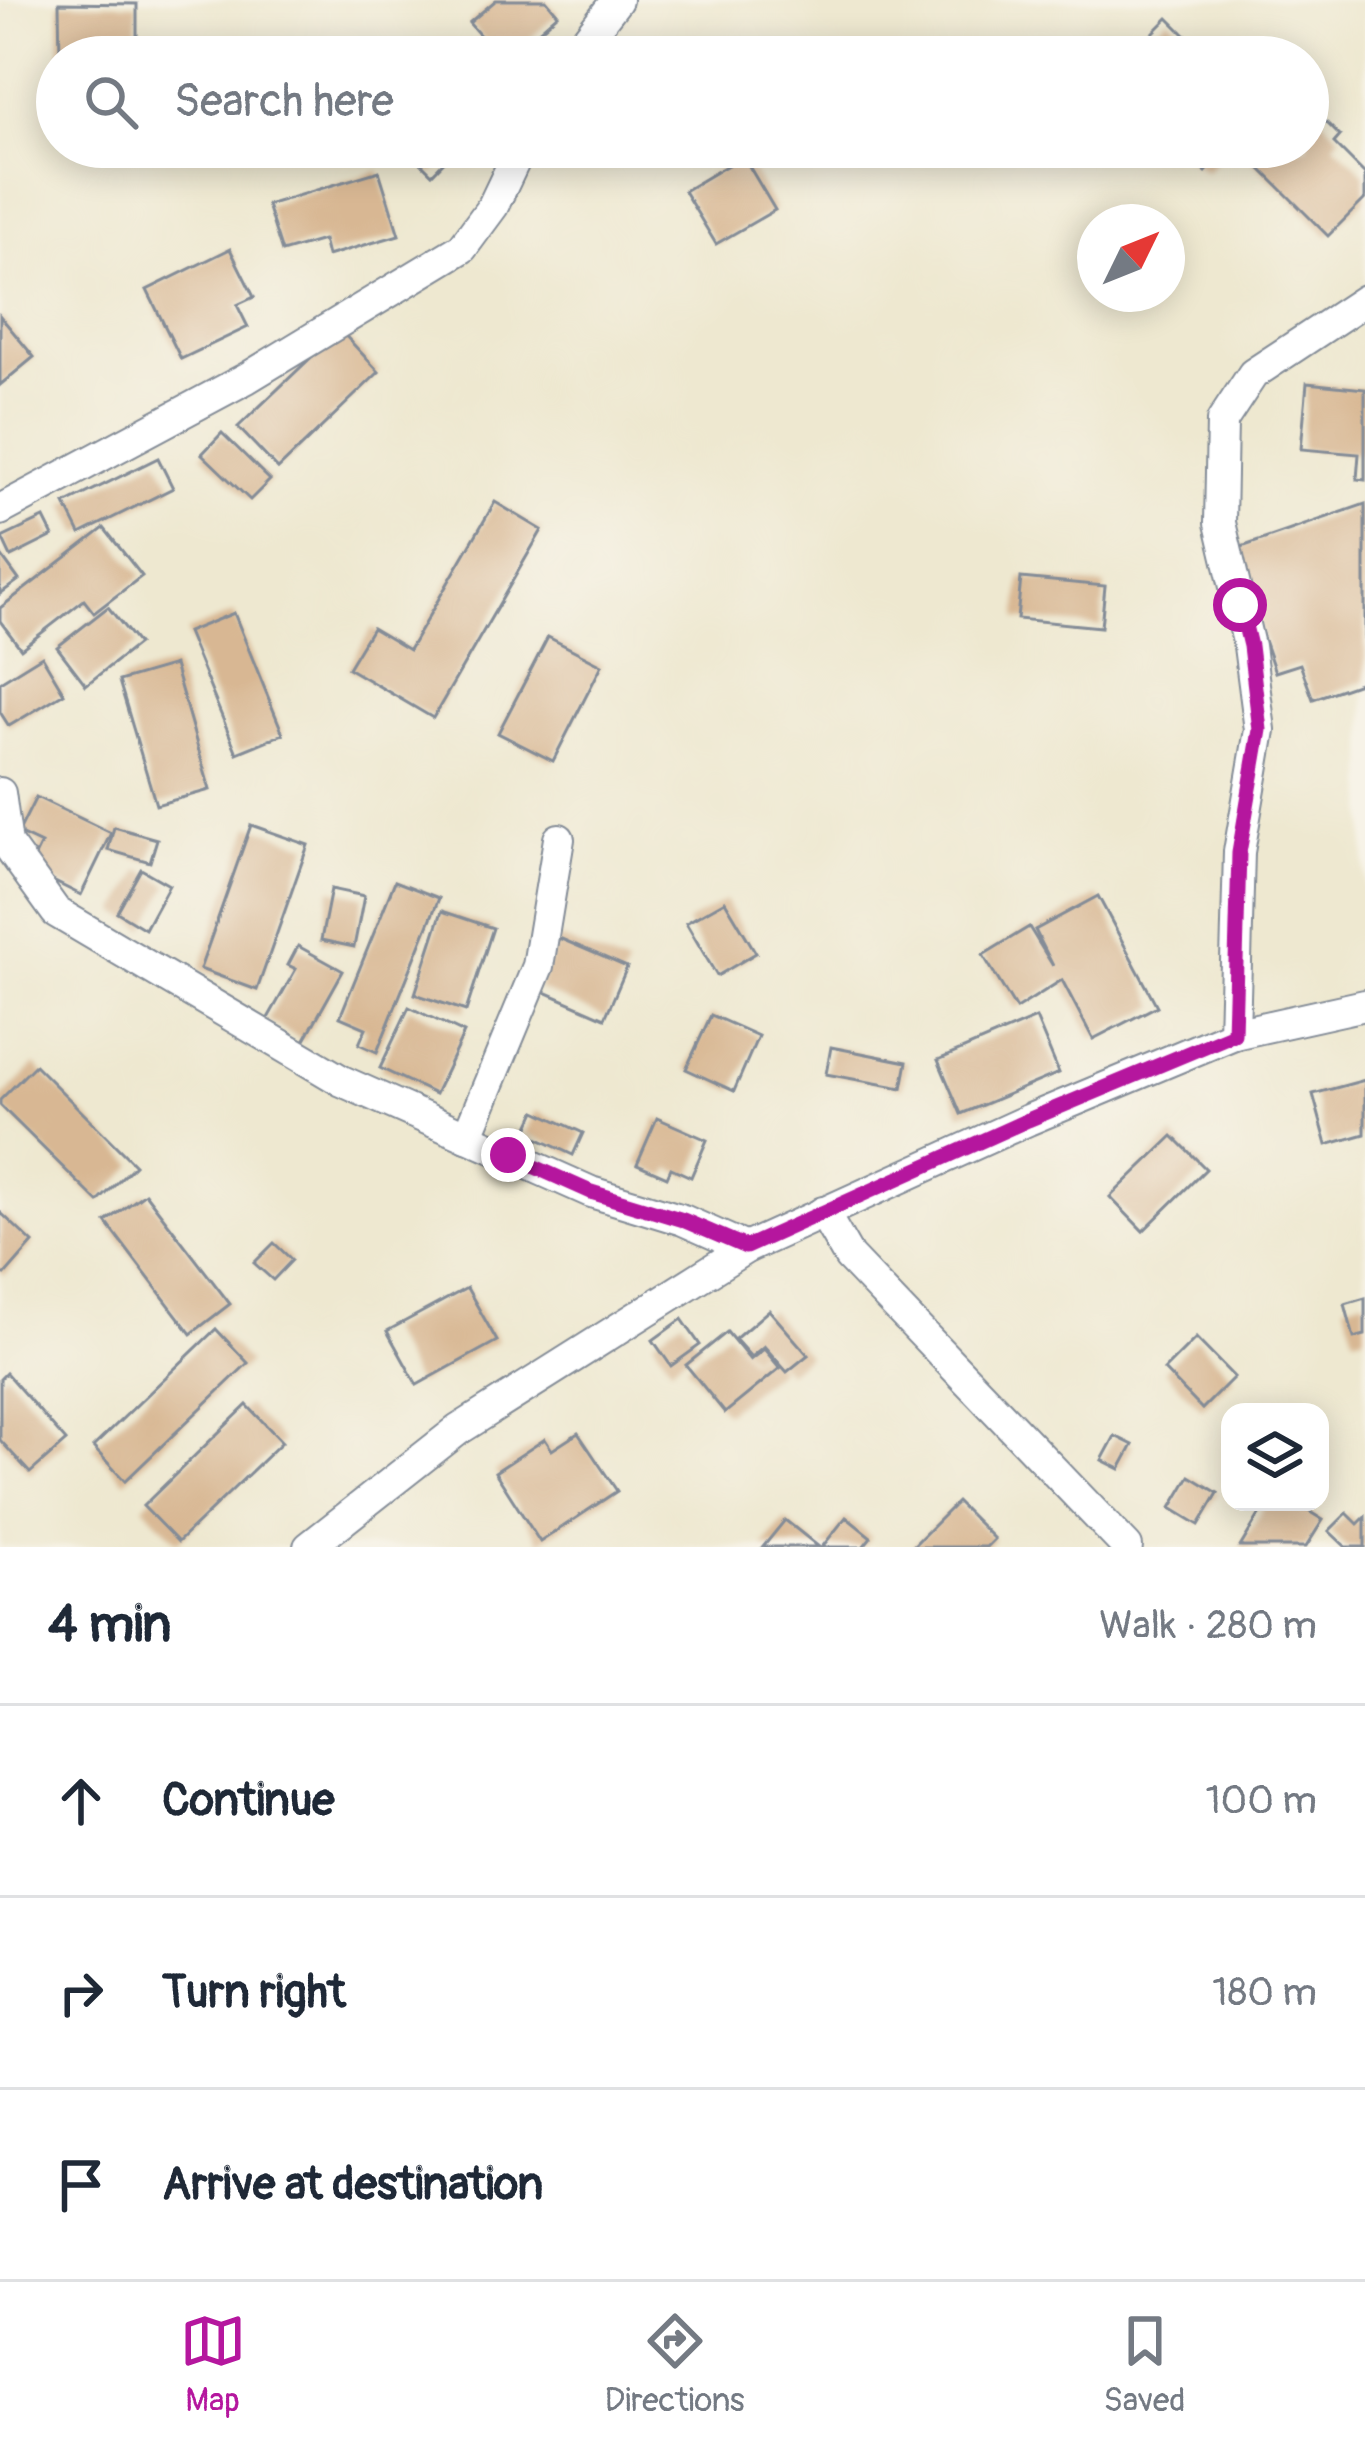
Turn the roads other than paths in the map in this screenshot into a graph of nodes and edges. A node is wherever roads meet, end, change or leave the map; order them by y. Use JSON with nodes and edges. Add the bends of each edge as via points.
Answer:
{"nodes":[{"id":1,"x":617,"y":0,"type":"edge"},
{"id":2,"x":590,"y":36,"type":"edge"},
{"id":3,"x":511,"y":168,"type":"edge"},
{"id":4,"x":1365,"y":300,"type":"edge"},
{"id":5,"x":0,"y":510,"type":"edge"},
{"id":6,"x":0,"y":793,"type":"edge"},
{"id":7,"x":559,"y":838,"type":"dead end"},
{"id":8,"x":1365,"y":1005,"type":"edge"},
{"id":9,"x":1234,"y":1034,"type":"junction"},
{"id":10,"x":466,"y":1136,"type":"junction"},
{"id":11,"x":823,"y":1212,"type":"junction"},
{"id":12,"x":746,"y":1247,"type":"junction"},
{"id":13,"x":309,"y":1547,"type":"edge"},
{"id":14,"x":1126,"y":1547,"type":"edge"}],
"edges":[{"from":1,"to":2,"type":"street"},
{"from":3,"to":5,"type":"street","via":[[462,248],[247,378]]},
{"from":4,"to":9,"type":"street","via":[[1252,374],[1222,421],[1220,523],[1250,646],[1260,730],[1239,853]]},
{"from":6,"to":10,"type":"street","via":[[7,844],[56,912],[342,1081]]},
{"from":7,"to":10,"type":"street","via":[[538,966]]},
{"from":8,"to":9,"type":"street"},
{"from":9,"to":11,"type":"street"},
{"from":10,"to":12,"type":"street"},
{"from":11,"to":12,"type":"street"},
{"from":11,"to":14,"type":"street","via":[[849,1257]]},
{"from":12,"to":13,"type":"street","via":[[458,1430]]}]}
